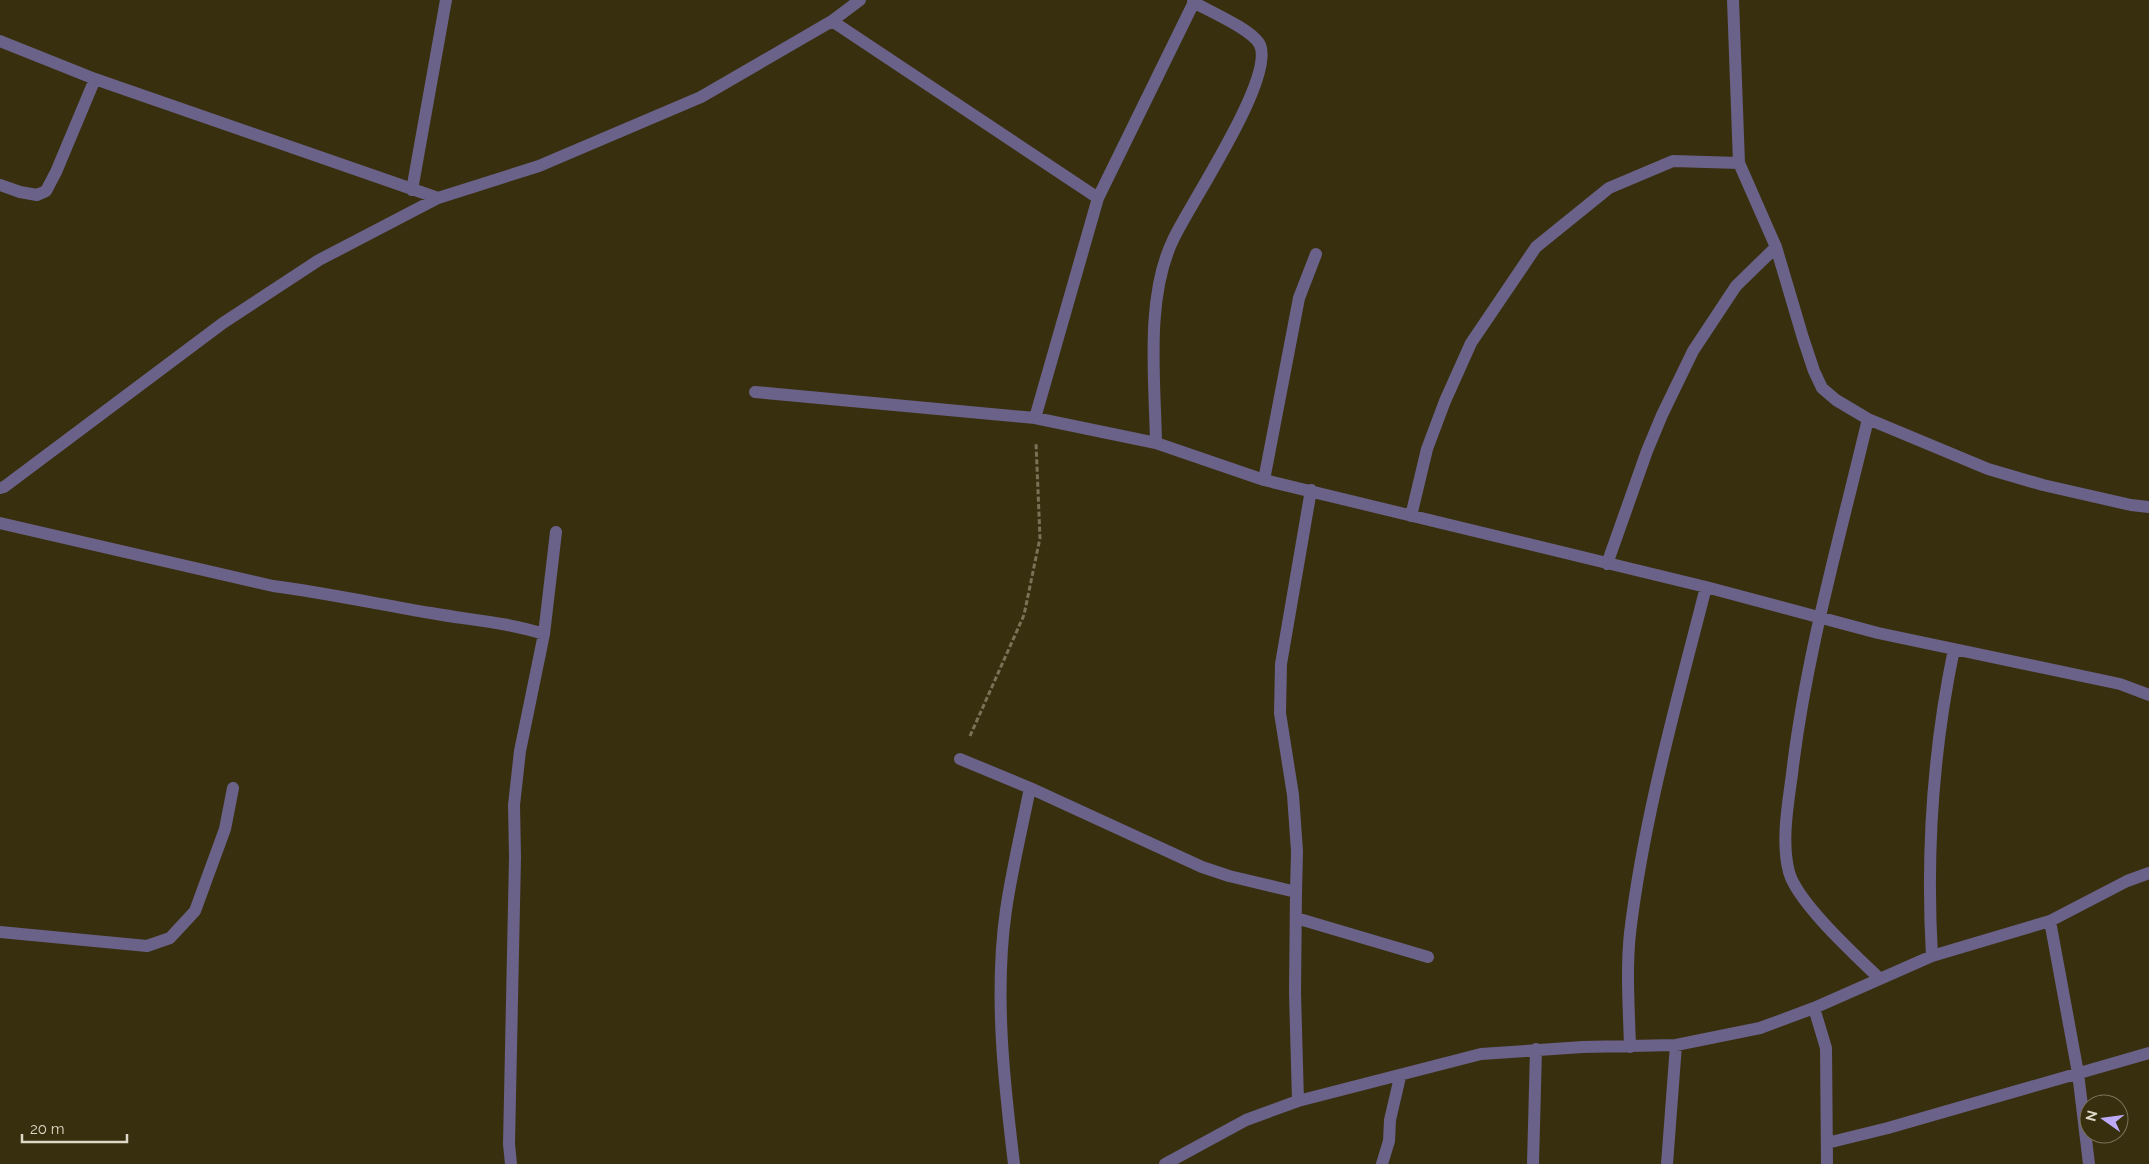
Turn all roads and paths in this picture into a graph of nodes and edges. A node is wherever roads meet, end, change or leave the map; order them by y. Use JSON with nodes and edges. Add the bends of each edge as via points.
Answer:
{"nodes":[{"id":1,"x":446,"y":0,"type":"edge"},
{"id":2,"x":860,"y":0,"type":"edge"},
{"id":3,"x":1733,"y":0,"type":"edge"},
{"id":4,"x":1194,"y":1,"type":"edge"},
{"id":5,"x":832,"y":21,"type":"junction"},
{"id":6,"x":0,"y":41,"type":"edge"},
{"id":7,"x":95,"y":79,"type":"junction"},
{"id":8,"x":1739,"y":163,"type":"junction"},
{"id":9,"x":0,"y":185,"type":"edge"},
{"id":10,"x":412,"y":190,"type":"junction"},
{"id":11,"x":438,"y":198,"type":"junction"},
{"id":12,"x":1098,"y":198,"type":"junction"},
{"id":13,"x":1776,"y":247,"type":"junction"},
{"id":14,"x":1316,"y":254,"type":"dead end"},
{"id":15,"x":755,"y":392,"type":"dead end"},
{"id":16,"x":1035,"y":418,"type":"junction"},
{"id":17,"x":1868,"y":420,"type":"junction"},
{"id":18,"x":1156,"y":443,"type":"junction"},
{"id":19,"x":1264,"y":480,"type":"junction"},
{"id":20,"x":2,"y":489,"type":"edge"},
{"id":21,"x":1311,"y":490,"type":"junction"},
{"id":22,"x":2149,"y":507,"type":"edge"},
{"id":23,"x":1411,"y":516,"type":"junction"},
{"id":24,"x":0,"y":523,"type":"edge"},
{"id":25,"x":556,"y":532,"type":"dead end"},
{"id":26,"x":1607,"y":564,"type":"junction"},
{"id":27,"x":1706,"y":587,"type":"junction"},
{"id":28,"x":1820,"y":619,"type":"junction"},
{"id":29,"x":544,"y":634,"type":"junction"},
{"id":30,"x":1954,"y":649,"type":"junction"},
{"id":31,"x":2149,"y":695,"type":"edge"},
{"id":32,"x":960,"y":759,"type":"joint"},
{"id":33,"x":232,"y":788,"type":"dead end"},
{"id":34,"x":1030,"y":788,"type":"junction"},
{"id":35,"x":2149,"y":873,"type":"edge"},
{"id":36,"x":1296,"y":892,"type":"junction"},
{"id":37,"x":1296,"y":918,"type":"junction"},
{"id":38,"x":2050,"y":921,"type":"junction"},
{"id":39,"x":0,"y":932,"type":"edge"},
{"id":40,"x":1428,"y":956,"type":"dead end"},
{"id":41,"x":1932,"y":956,"type":"junction"},
{"id":42,"x":1879,"y":978,"type":"junction"},
{"id":43,"x":1814,"y":1008,"type":"junction"},
{"id":44,"x":1676,"y":1045,"type":"junction"},
{"id":45,"x":1630,"y":1047,"type":"junction"},
{"id":46,"x":1536,"y":1049,"type":"junction"},
{"id":47,"x":2149,"y":1054,"type":"edge"},
{"id":48,"x":2078,"y":1072,"type":"junction"},
{"id":49,"x":1400,"y":1077,"type":"junction"},
{"id":50,"x":1298,"y":1102,"type":"junction"},
{"id":51,"x":1827,"y":1143,"type":"junction"},
{"id":52,"x":511,"y":1164,"type":"edge"},
{"id":53,"x":1014,"y":1164,"type":"edge"},
{"id":54,"x":1165,"y":1164,"type":"edge"},
{"id":55,"x":1382,"y":1164,"type":"edge"},
{"id":56,"x":1533,"y":1164,"type":"edge"},
{"id":57,"x":1667,"y":1164,"type":"edge"},
{"id":58,"x":1827,"y":1164,"type":"edge"},
{"id":59,"x":2089,"y":1164,"type":"edge"}],
"edges":[{"from":1,"to":10,"type":"street"},
{"from":2,"to":5,"type":"street"},
{"from":3,"to":8,"type":"street"},
{"from":4,"to":12,"type":"street"},
{"from":4,"to":18,"type":"street","via":[[1250,34],[1260,45],[1262,58],[1247,108],[1172,240],[1161,268],[1154,306]]},
{"from":5,"to":11,"type":"street","via":[[701,97],[539,166]]},
{"from":5,"to":12,"type":"street"},
{"from":6,"to":7,"type":"street"},
{"from":7,"to":9,"type":"street","via":[[46,191],[37,195]]},
{"from":7,"to":10,"type":"street"},
{"from":8,"to":13,"type":"street"},
{"from":8,"to":23,"type":"street","via":[[1673,160],[1609,188],[1536,247],[1471,343],[1427,449]]},
{"from":10,"to":11,"type":"street"},
{"from":11,"to":20,"type":"street","via":[[319,260],[231,318]]},
{"from":12,"to":16,"type":"street"},
{"from":13,"to":17,"type":"street","via":[[1803,338],[1822,388]]},
{"from":13,"to":26,"type":"street","via":[[1736,286],[1693,351],[1647,451]]},
{"from":14,"to":19,"type":"street","via":[[1299,298]]},
{"from":15,"to":16,"type":"street"},
{"from":16,"to":18,"type":"street"},
{"from":16,"to":32,"type":"path","via":[[1040,538],[1024,615]]},
{"from":17,"to":22,"type":"street","via":[[1988,469],[2043,485]]},
{"from":17,"to":28,"type":"street"},
{"from":18,"to":19,"type":"street"},
{"from":19,"to":21,"type":"street"},
{"from":21,"to":23,"type":"street"},
{"from":21,"to":36,"type":"street","via":[[1281,664],[1280,713],[1298,851]]},
{"from":23,"to":26,"type":"street"},
{"from":24,"to":29,"type":"street","via":[[273,586],[522,627]]},
{"from":25,"to":29,"type":"street"},
{"from":26,"to":27,"type":"street"},
{"from":27,"to":28,"type":"street"},
{"from":27,"to":45,"type":"street","via":[[1640,867],[1627,978]]},
{"from":28,"to":30,"type":"street"},
{"from":28,"to":42,"type":"street","via":[[1797,728],[1789,793],[1786,819],[1789,872],[1806,902]]},
{"from":29,"to":52,"type":"street","via":[[520,751],[514,805]]},
{"from":30,"to":31,"type":"street","via":[[2120,684]]},
{"from":30,"to":41,"type":"street","via":[[1936,764],[1930,834]]},
{"from":32,"to":34,"type":"street"},
{"from":33,"to":39,"type":"street","via":[[225,829],[195,911],[170,938],[147,946]]},
{"from":34,"to":36,"type":"street","via":[[1202,867]]},
{"from":34,"to":53,"type":"street","via":[[1006,911],[1002,965],[1002,1031]]},
{"from":35,"to":38,"type":"street"},
{"from":36,"to":37,"type":"street"},
{"from":37,"to":40,"type":"street"},
{"from":37,"to":50,"type":"street"},
{"from":38,"to":41,"type":"street"},
{"from":38,"to":48,"type":"street"},
{"from":41,"to":42,"type":"street"},
{"from":42,"to":43,"type":"street"},
{"from":43,"to":44,"type":"street","via":[[1760,1028]]},
{"from":43,"to":51,"type":"street","via":[[1826,1048]]},
{"from":44,"to":45,"type":"street"},
{"from":44,"to":57,"type":"street"},
{"from":45,"to":46,"type":"street"},
{"from":46,"to":49,"type":"street","via":[[1481,1054]]},
{"from":46,"to":56,"type":"street"},
{"from":47,"to":48,"type":"street"},
{"from":48,"to":51,"type":"street"},
{"from":48,"to":59,"type":"street"},
{"from":49,"to":50,"type":"street"},
{"from":49,"to":55,"type":"street"},
{"from":50,"to":54,"type":"street","via":[[1246,1120]]},
{"from":51,"to":58,"type":"street"}]}
